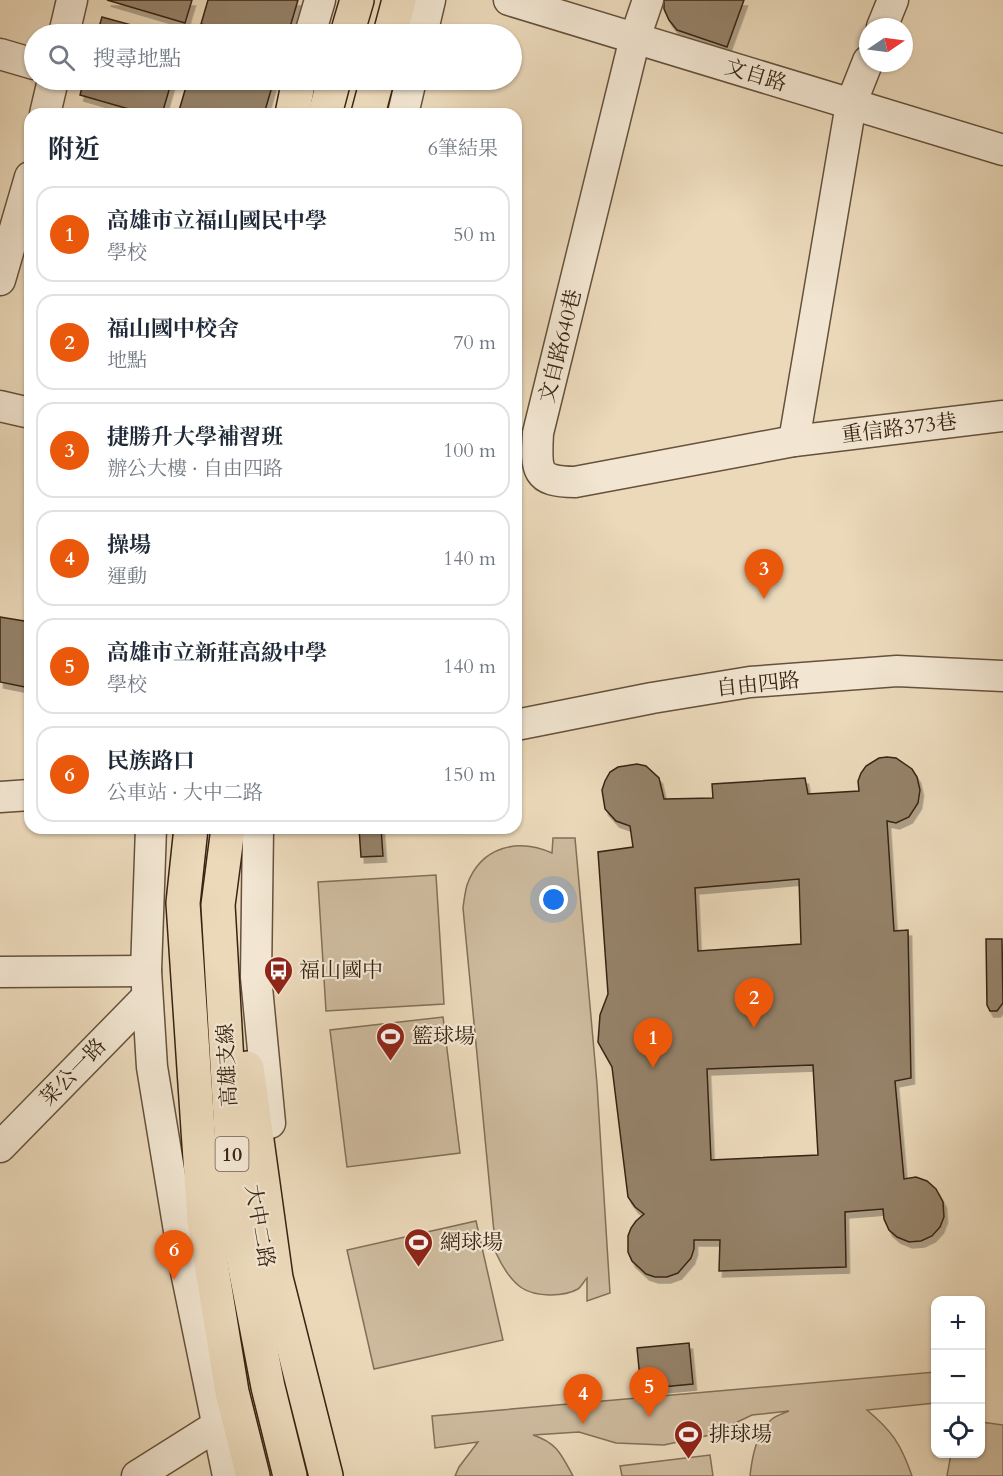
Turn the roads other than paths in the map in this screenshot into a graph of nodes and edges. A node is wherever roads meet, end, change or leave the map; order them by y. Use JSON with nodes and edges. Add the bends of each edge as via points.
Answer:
{"nodes":[{"id":1,"x":72,"y":0,"type":"edge"},
{"id":2,"x":320,"y":0,"type":"edge"},
{"id":3,"x":357,"y":0,"type":"edge"},
{"id":4,"x":399,"y":0,"type":"edge"},
{"id":5,"x":430,"y":0,"type":"edge"},
{"id":6,"x":509,"y":0,"type":"edge"},
{"id":7,"x":648,"y":0,"type":"edge"},
{"id":8,"x":893,"y":0,"type":"edge"},
{"id":9,"x":886,"y":18,"type":"edge"},
{"id":10,"x":66,"y":24,"type":"edge"},
{"id":11,"x":313,"y":24,"type":"edge"},
{"id":12,"x":350,"y":24,"type":"edge"},
{"id":13,"x":393,"y":24,"type":"edge"},
{"id":14,"x":424,"y":24,"type":"edge"},
{"id":15,"x":635,"y":38,"type":"junction"},
{"id":16,"x":0,"y":54,"type":"edge"},
{"id":17,"x":24,"y":61,"type":"edge"},
{"id":18,"x":863,"y":72,"type":"edge"},
{"id":19,"x":51,"y":90,"type":"edge"},
{"id":20,"x":294,"y":90,"type":"edge"},
{"id":21,"x":296,"y":90,"type":"edge"},
{"id":22,"x":331,"y":90,"type":"edge"},
{"id":23,"x":374,"y":90,"type":"edge"},
{"id":24,"x":409,"y":90,"type":"edge"},
{"id":25,"x":850,"y":104,"type":"junction"},
{"id":26,"x":46,"y":108,"type":"edge"},
{"id":27,"x":288,"y":108,"type":"edge"},
{"id":28,"x":293,"y":108,"type":"edge"},
{"id":29,"x":327,"y":108,"type":"edge"},
{"id":30,"x":370,"y":108,"type":"edge"},
{"id":31,"x":404,"y":108,"type":"edge"},
{"id":32,"x":1003,"y":150,"type":"edge"},
{"id":33,"x":18,"y":188,"type":"edge"},
{"id":34,"x":0,"y":280,"type":"edge"},
{"id":35,"x":0,"y":406,"type":"edge"},
{"id":36,"x":24,"y":412,"type":"edge"},
{"id":37,"x":1003,"y":416,"type":"edge"},
{"id":38,"x":794,"y":441,"type":"junction"},
{"id":39,"x":1003,"y":676,"type":"edge"},
{"id":40,"x":522,"y":724,"type":"edge"},
{"id":41,"x":24,"y":795,"type":"edge"},
{"id":42,"x":0,"y":797,"type":"edge"},
{"id":43,"x":151,"y":834,"type":"edge"},
{"id":44,"x":170,"y":834,"type":"edge"},
{"id":45,"x":190,"y":834,"type":"edge"},
{"id":46,"x":227,"y":834,"type":"edge"},
{"id":47,"x":241,"y":834,"type":"edge"},
{"id":48,"x":258,"y":834,"type":"edge"},
{"id":49,"x":230,"y":951,"type":"joint"},
{"id":50,"x":0,"y":972,"type":"edge"},
{"id":51,"x":147,"y":984,"type":"junction"},
{"id":52,"x":0,"y":1147,"type":"edge"},
{"id":53,"x":204,"y":1220,"type":"junction"},
{"id":54,"x":218,"y":1425,"type":"junction"},
{"id":55,"x":325,"y":1471,"type":"edge"},
{"id":56,"x":137,"y":1476,"type":"edge"},
{"id":57,"x":228,"y":1476,"type":"edge"},
{"id":58,"x":253,"y":1476,"type":"edge"},
{"id":59,"x":290,"y":1476,"type":"edge"}],
"edges":[{"from":1,"to":10,"type":"street"},
{"from":2,"to":11,"type":"street"},
{"from":3,"to":12,"type":"highway"},
{"from":4,"to":13,"type":"highway"},
{"from":5,"to":14,"type":"street"},
{"from":6,"to":15,"type":"street","name":"文自路"},
{"from":7,"to":15,"type":"street"},
{"from":8,"to":9,"type":"street"},
{"from":15,"to":25,"type":"street","name":"文自路"},
{"from":15,"to":38,"type":"street","name":"文自路640巷","via":[[538,433],[541,473],[556,482],[576,482]]},
{"from":16,"to":17,"type":"street"},
{"from":18,"to":25,"type":"street"},
{"from":19,"to":26,"type":"street"},
{"from":20,"to":27,"type":"street"},
{"from":21,"to":28,"type":"highway"},
{"from":22,"to":29,"type":"highway"},
{"from":23,"to":30,"type":"highway"},
{"from":24,"to":31,"type":"street"},
{"from":25,"to":32,"type":"street","name":"文自路"},
{"from":25,"to":38,"type":"street"},
{"from":33,"to":34,"type":"street"},
{"from":35,"to":36,"type":"street"},
{"from":37,"to":38,"type":"street","name":"重信路373巷"},
{"from":39,"to":40,"type":"street","name":"自由四路","via":[[897,671],[750,682]]},
{"from":41,"to":42,"type":"street"},
{"from":43,"to":51,"type":"street"},
{"from":44,"to":53,"type":"highway","via":[[166,869],[172,1043]]},
{"from":45,"to":53,"type":"highway","name":"高雄支線","number":"10","via":[[183,903]]},
{"from":46,"to":59,"type":"highway","name":"高雄支線","number":"10","via":[[218,905],[236,1221],[268,1387]]},
{"from":47,"to":49,"type":"street","via":[[232,868]]},
{"from":48,"to":55,"type":"street","name":"大中二路","via":[[256,977],[277,1203],[327,1442]]},
{"from":49,"to":55,"type":"highway","via":[[276,1278]]},
{"from":50,"to":51,"type":"street"},
{"from":51,"to":52,"type":"street","name":"菜公一路"},
{"from":51,"to":54,"type":"street","via":[[152,1067],[185,1267]]},
{"from":53,"to":58,"type":"highway","name":"高雄支線","number":"10","via":[[232,1392]]},
{"from":54,"to":56,"type":"street"},
{"from":54,"to":57,"type":"street"}]}
